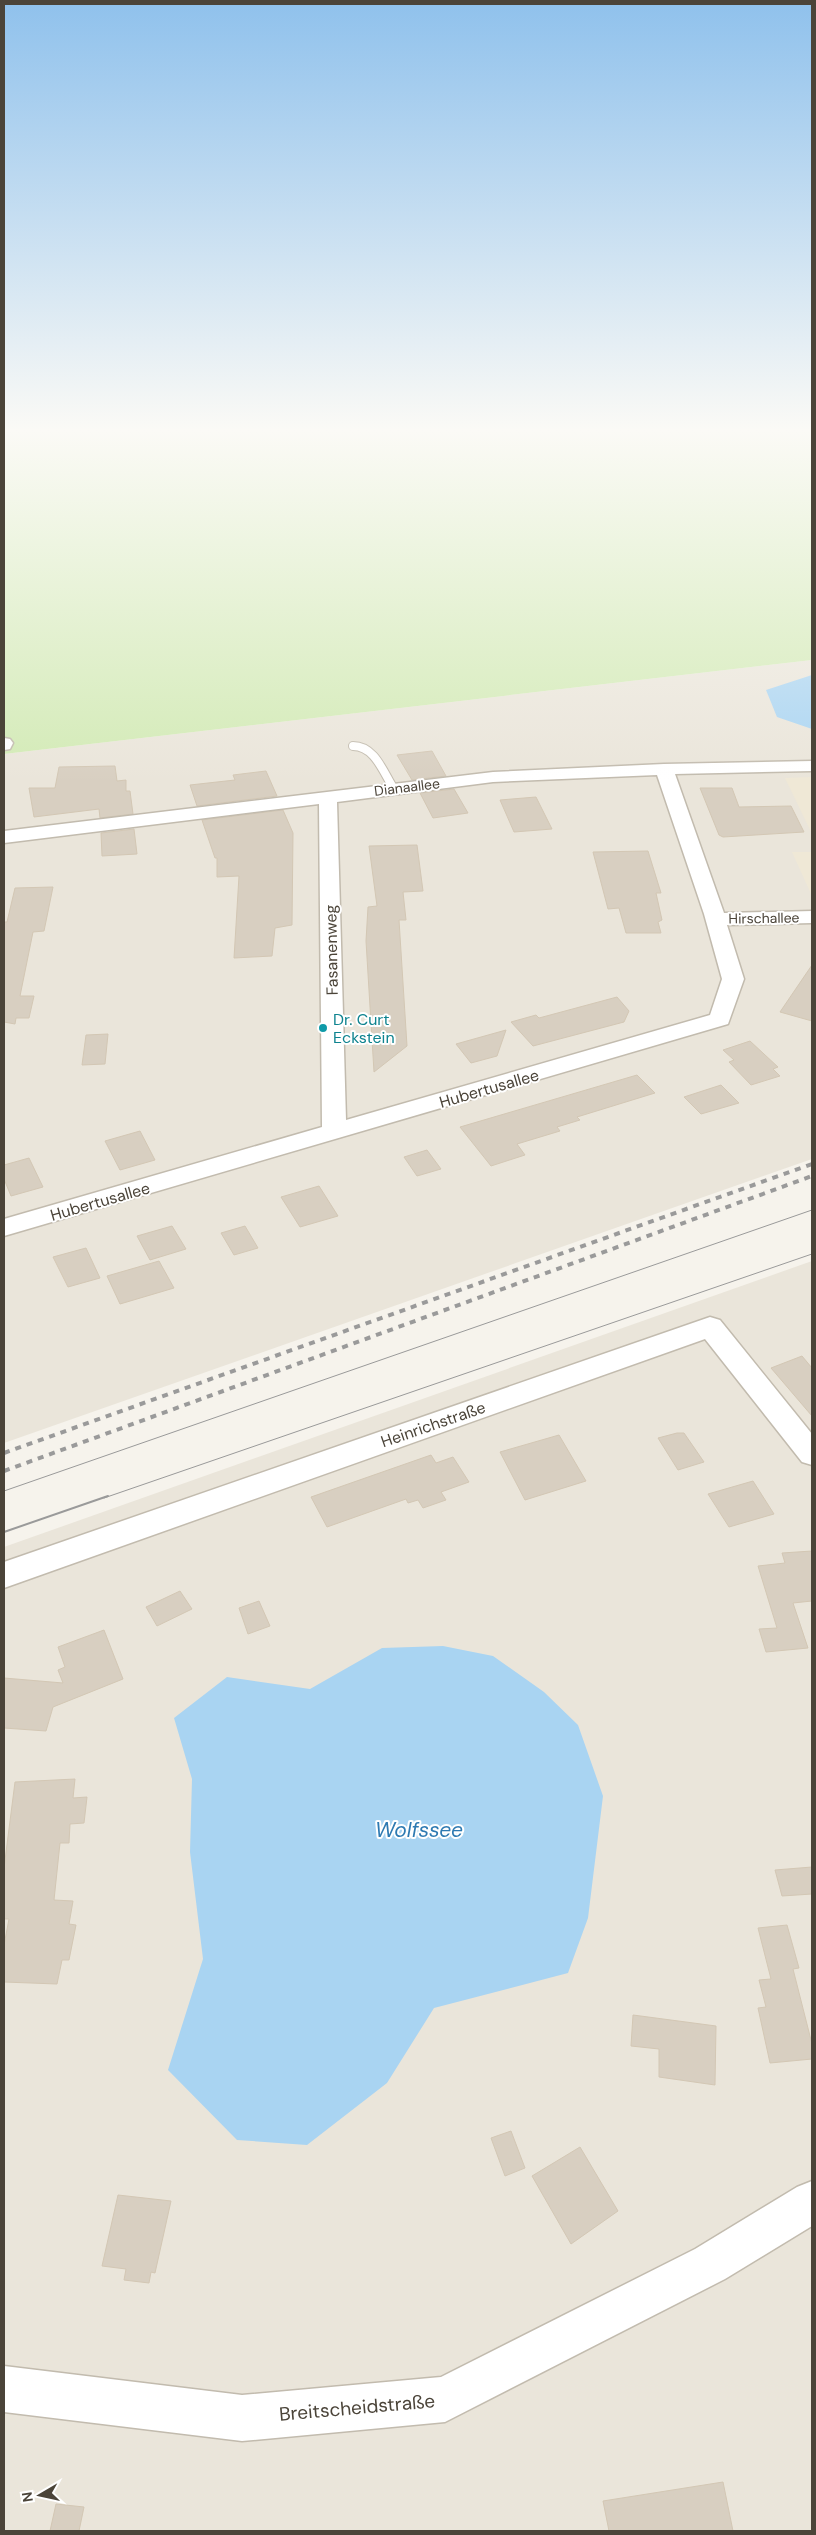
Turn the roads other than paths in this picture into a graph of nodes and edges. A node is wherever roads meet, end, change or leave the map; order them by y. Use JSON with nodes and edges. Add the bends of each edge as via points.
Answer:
{"nodes":[{"id":1,"x":353,"y":746,"type":"dead end"},
{"id":2,"x":812,"y":766,"type":"edge"},
{"id":3,"x":664,"y":769,"type":"junction"},
{"id":4,"x":394,"y":789,"type":"junction"},
{"id":5,"x":328,"y":797,"type":"junction"},
{"id":6,"x":4,"y":837,"type":"edge"},
{"id":7,"x":812,"y":917,"type":"edge"},
{"id":8,"x":716,"y":919,"type":"junction"},
{"id":9,"x":334,"y":1133,"type":"junction"},
{"id":10,"x":4,"y":1228,"type":"edge"},
{"id":11,"x":812,"y":1454,"type":"edge"},
{"id":12,"x":4,"y":1575,"type":"edge"},
{"id":13,"x":812,"y":2202,"type":"edge"},
{"id":14,"x":4,"y":2389,"type":"edge"}],
"edges":[{"from":1,"to":4,"type":"lane","via":[[364,746],[370,750]]},
{"from":2,"to":3,"type":"street","name":"Dianaallee"},
{"from":3,"to":4,"type":"street","name":"Dianaallee","via":[[493,776]]},
{"from":3,"to":8,"type":"street","name":"Hubertusallee"},
{"from":4,"to":5,"type":"street","name":"Dianaallee"},
{"from":5,"to":6,"type":"street","name":"Dianaallee"},
{"from":5,"to":9,"type":"street","name":"Fasanenweg"},
{"from":7,"to":8,"type":"street","name":"Hirschallee"},
{"from":8,"to":9,"type":"street","name":"Hubertusallee","via":[[733,979],[720,1019]]},
{"from":9,"to":10,"type":"street","name":"Hubertusallee"},
{"from":11,"to":12,"type":"street","name":"Heinrichstraße","via":[[710,1327]]},
{"from":13,"to":14,"type":"street","name":"Breitscheidstraße","via":[[710,2264],[445,2399],[242,2418]]}]}
